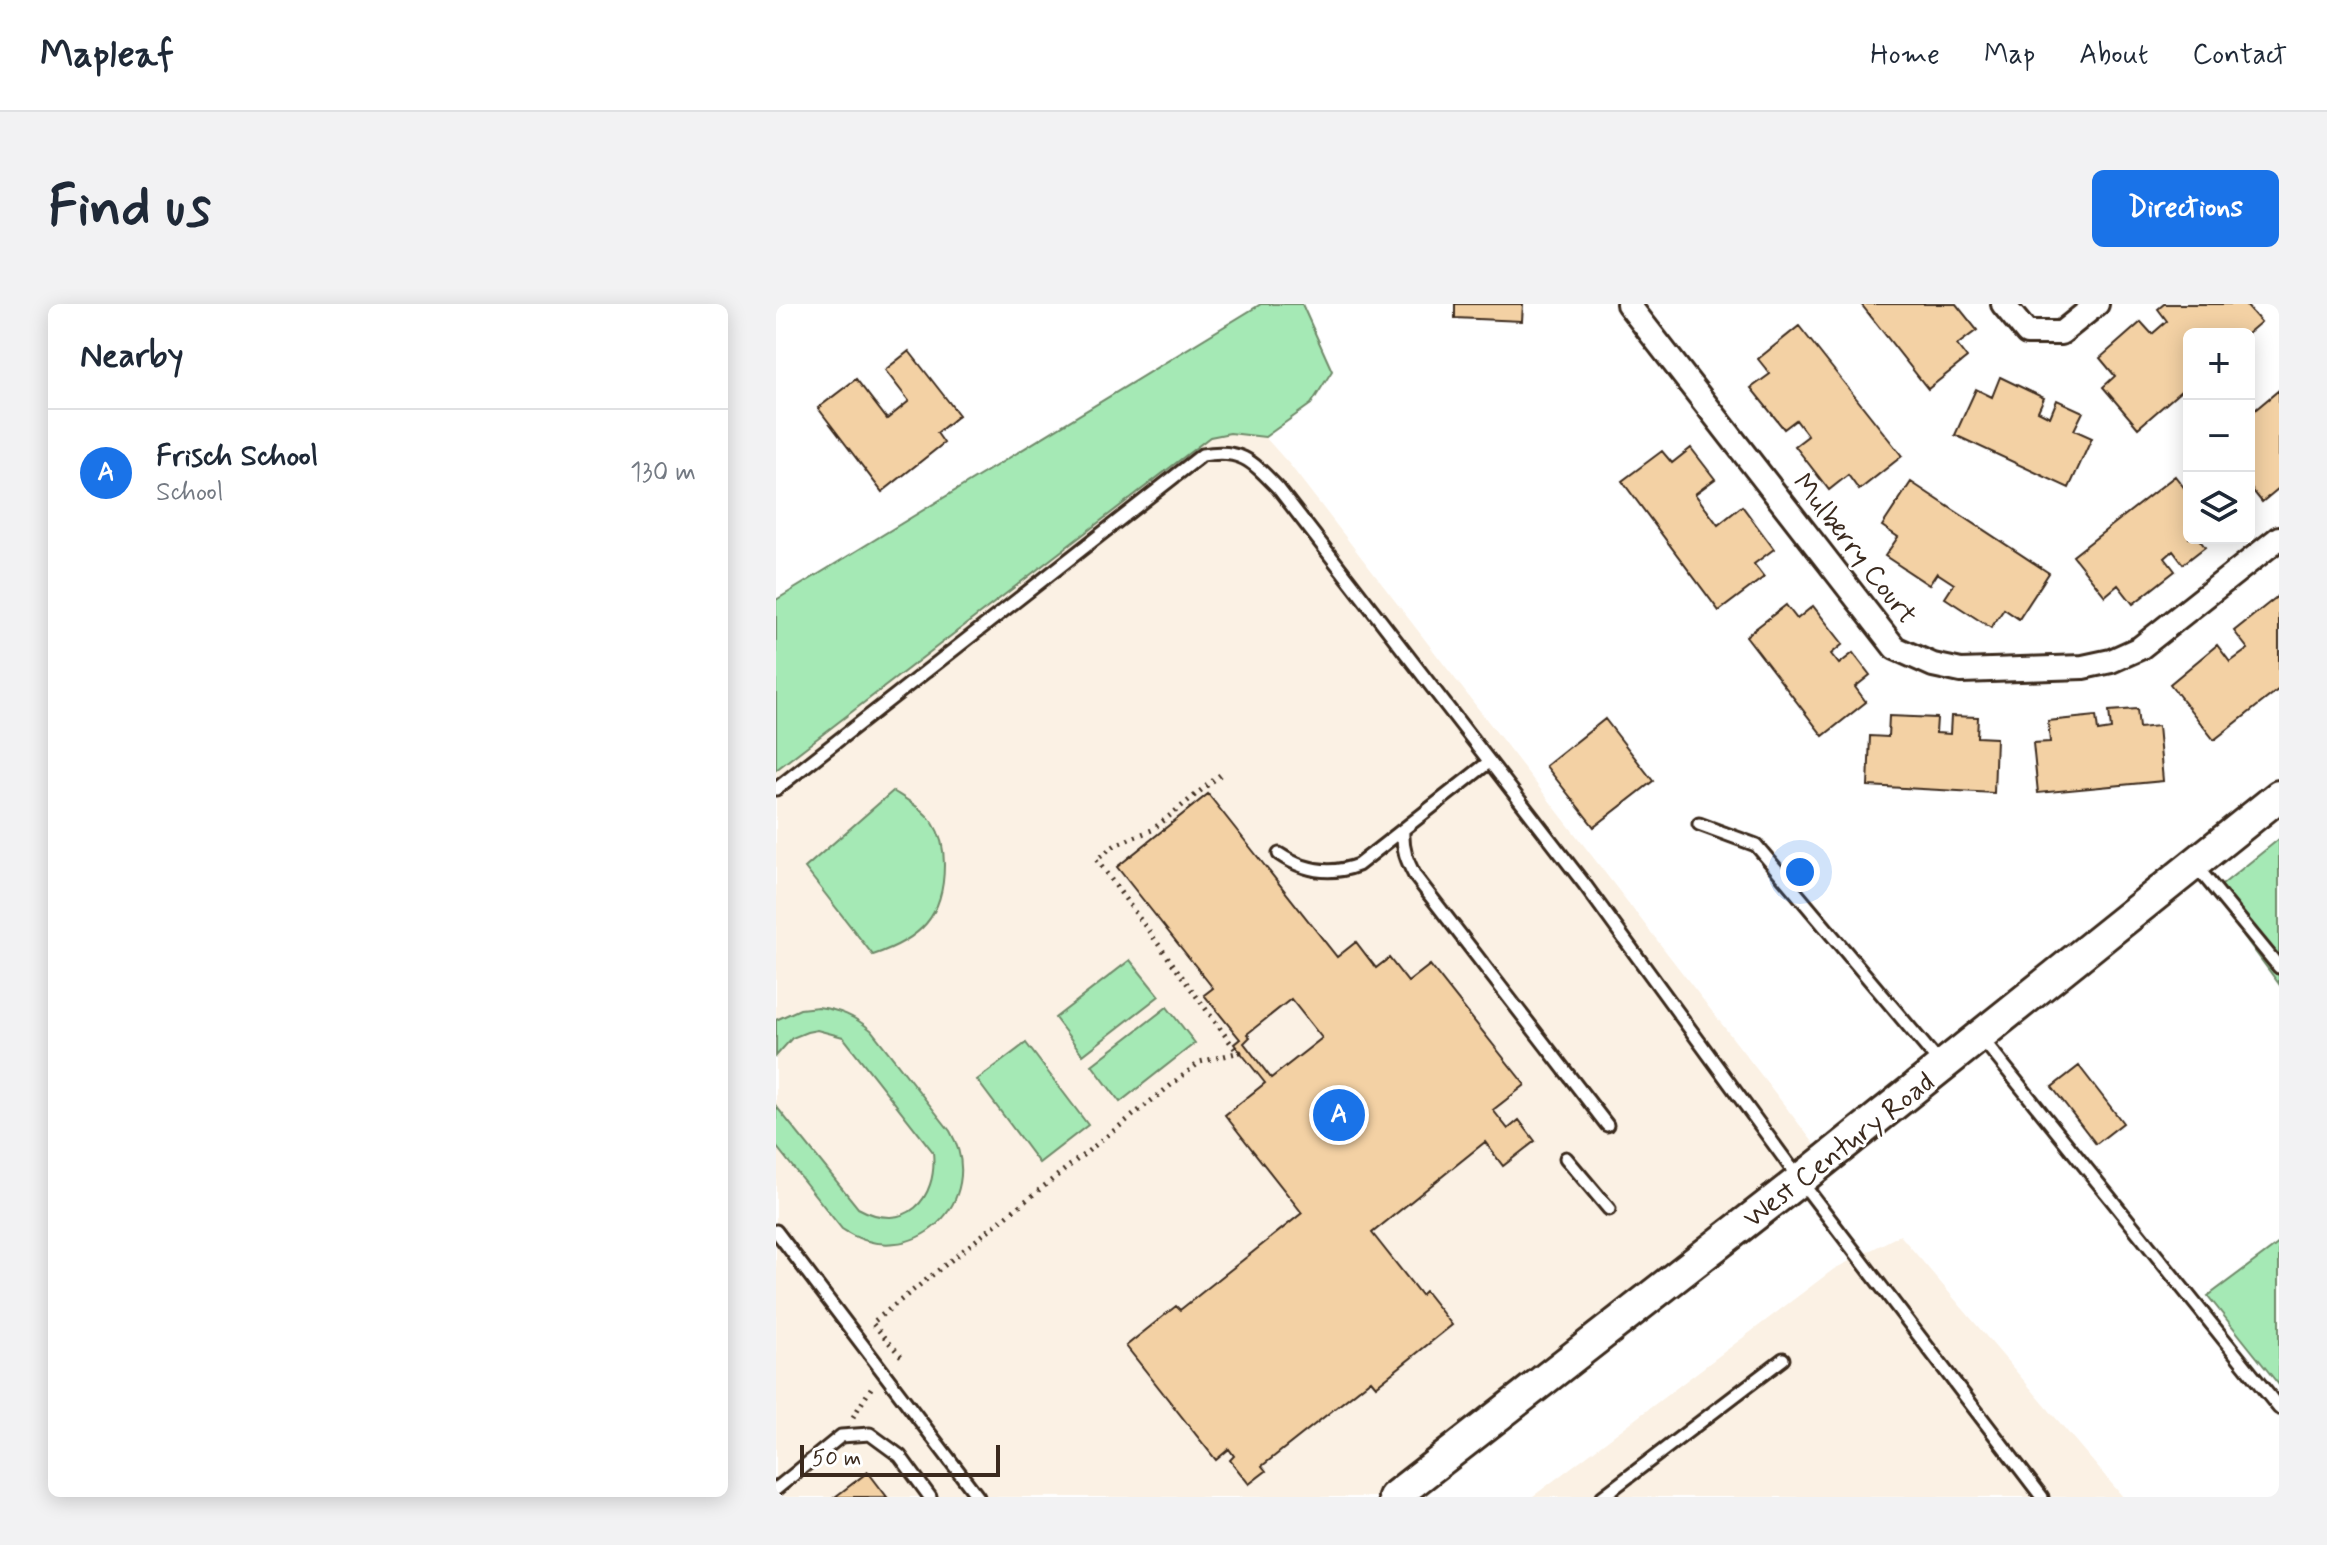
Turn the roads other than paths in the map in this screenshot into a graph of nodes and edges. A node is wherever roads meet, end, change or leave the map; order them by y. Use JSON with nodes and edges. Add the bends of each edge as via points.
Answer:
{"nodes":[{"id":1,"x":1628,"y":304,"type":"edge"},
{"id":2,"x":2003,"y":304,"type":"edge"},
{"id":3,"x":2097,"y":304,"type":"edge"},
{"id":4,"x":2279,"y":538,"type":"edge"},
{"id":5,"x":1489,"y":762,"type":"junction"},
{"id":6,"x":776,"y":789,"type":"edge"},
{"id":7,"x":2279,"y":796,"type":"edge"},
{"id":8,"x":1699,"y":824,"type":"dead end"},
{"id":9,"x":1403,"y":831,"type":"junction"},
{"id":10,"x":1279,"y":854,"type":"dead end"},
{"id":11,"x":2194,"y":864,"type":"junction"},
{"id":12,"x":2279,"y":967,"type":"edge"},
{"id":13,"x":1979,"y":1036,"type":"junction"},
{"id":14,"x":1942,"y":1066,"type":"junction"},
{"id":15,"x":1607,"y":1125,"type":"dead end"},
{"id":16,"x":1566,"y":1158,"type":"dead end"},
{"id":17,"x":1800,"y":1180,"type":"junction"},
{"id":18,"x":1609,"y":1209,"type":"dead end"},
{"id":19,"x":776,"y":1231,"type":"edge"},
{"id":20,"x":1783,"y":1359,"type":"dead end"},
{"id":21,"x":2279,"y":1408,"type":"edge"},
{"id":22,"x":776,"y":1489,"type":"edge"},
{"id":23,"x":930,"y":1497,"type":"edge"},
{"id":24,"x":978,"y":1497,"type":"edge"},
{"id":25,"x":1394,"y":1497,"type":"edge"},
{"id":26,"x":1602,"y":1497,"type":"edge"},
{"id":27,"x":2042,"y":1497,"type":"edge"}],
"edges":[{"from":1,"to":4,"type":"street","name":"Mulberry Court","via":[[1895,648],[1933,665],[1992,672],[2111,661],[2140,648]]},
{"from":2,"to":3,"type":"street","via":[[2027,333],[2061,333]]},
{"from":5,"to":6,"type":"lane","via":[[1278,488],[1246,457],[1223,451],[1202,455]]},
{"from":5,"to":9,"type":"lane"},
{"from":5,"to":17,"type":"lane"},
{"from":7,"to":11,"type":"main road","name":"West Century Road"},
{"from":8,"to":14,"type":"lane","via":[[1756,845]]},
{"from":9,"to":10,"type":"lane","via":[[1345,870],[1324,872]]},
{"from":9,"to":15,"type":"lane","via":[[1402,843],[1415,876]]},
{"from":11,"to":12,"type":"lane"},
{"from":11,"to":13,"type":"main road","name":"West Century Road"},
{"from":13,"to":14,"type":"main road","name":"West Century Road"},
{"from":13,"to":21,"type":"lane"},
{"from":14,"to":17,"type":"main road","name":"West Century Road"},
{"from":16,"to":18,"type":"lane"},
{"from":17,"to":25,"type":"main road","name":"West Century Road"},
{"from":17,"to":27,"type":"lane"},
{"from":19,"to":24,"type":"lane"},
{"from":20,"to":26,"type":"lane"},
{"from":22,"to":23,"type":"lane","via":[[841,1436],[870,1434],[900,1456]]}]}
